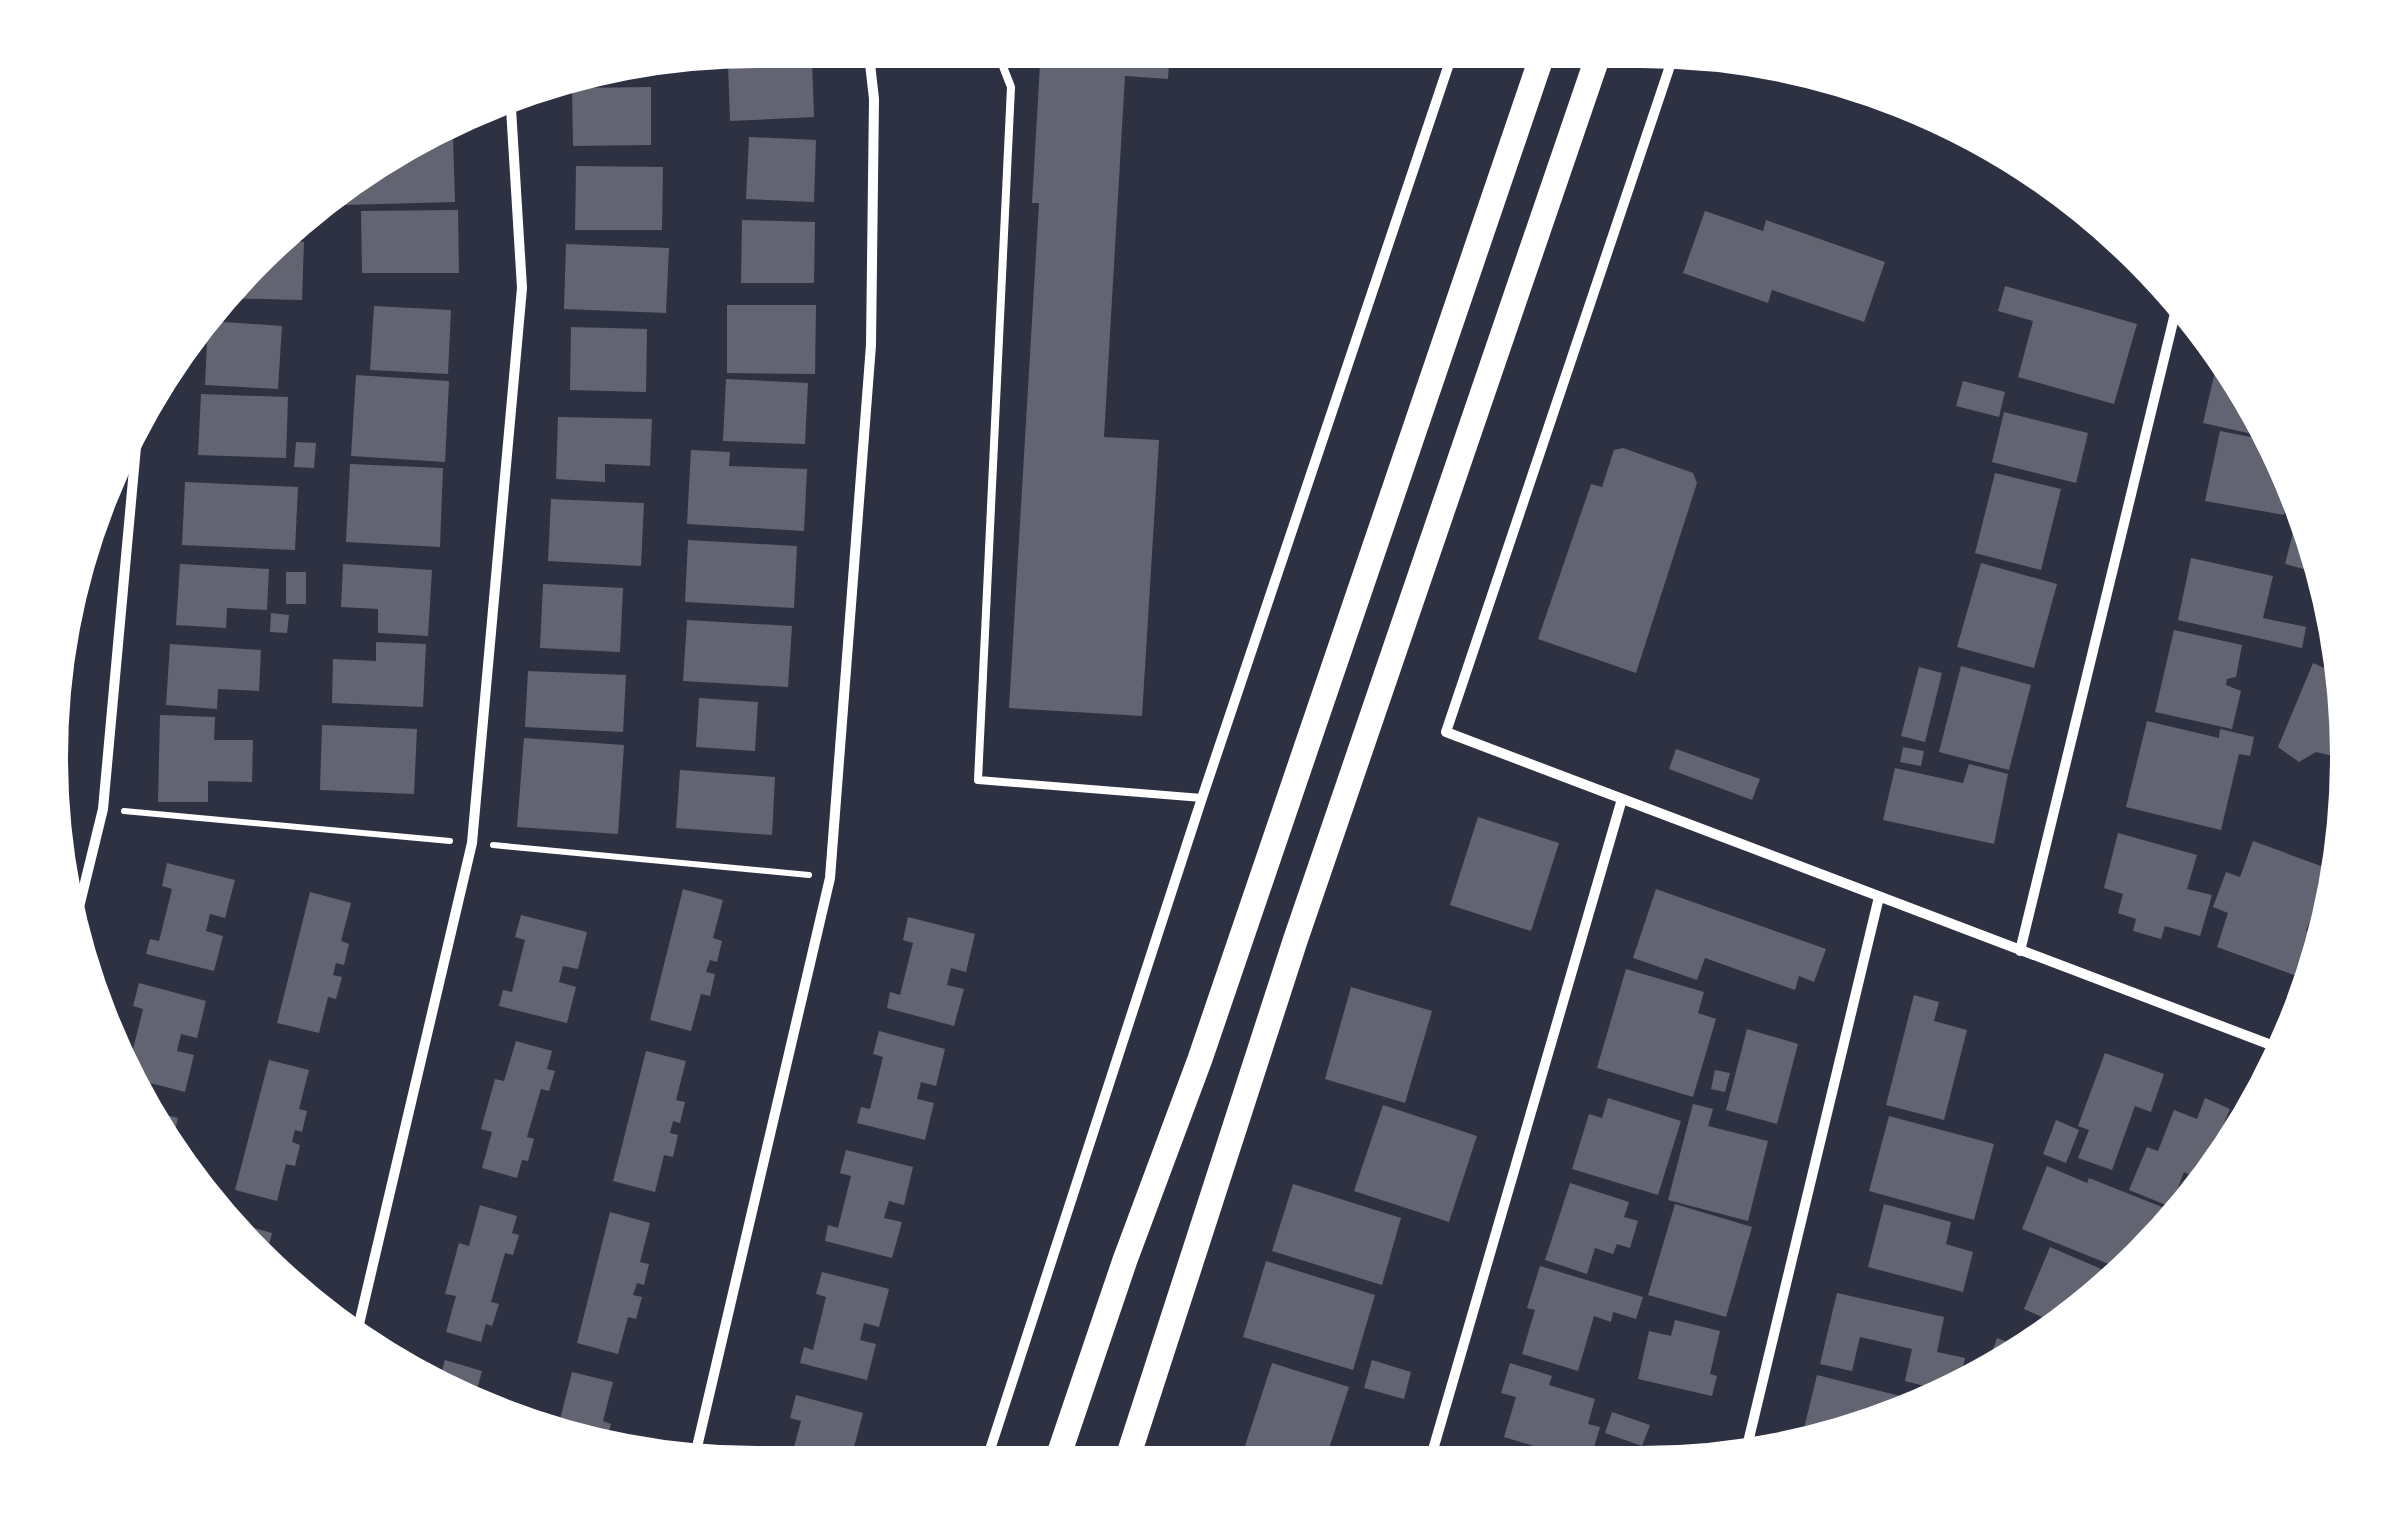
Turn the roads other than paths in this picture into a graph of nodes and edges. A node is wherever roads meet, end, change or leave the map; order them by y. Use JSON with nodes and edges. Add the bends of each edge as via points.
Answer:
{"nodes":[{"id":1,"x":870,"y":62,"type":"edge"},
{"id":2,"x":1001,"y":62,"type":"edge"},
{"id":3,"x":1450,"y":62,"type":"edge"},
{"id":4,"x":1540,"y":62,"type":"edge"},
{"id":5,"x":1596,"y":62,"type":"edge"},
{"id":6,"x":1671,"y":63,"type":"edge"},
{"id":7,"x":511,"y":108,"type":"edge"},
{"id":8,"x":2175,"y":313,"type":"edge"},
{"id":9,"x":136,"y":446,"type":"edge"},
{"id":10,"x":1202,"y":798,"type":"junction"},
{"id":11,"x":1622,"y":799,"type":"junction"},
{"id":12,"x":1879,"y":897,"type":"junction"},
{"id":13,"x":79,"y":907,"type":"edge"},
{"id":14,"x":2020,"y":950,"type":"junction"},
{"id":15,"x":2273,"y":1045,"type":"edge"},
{"id":16,"x":358,"y":1326,"type":"edge"},
{"id":17,"x":1748,"y":1444,"type":"edge"},
{"id":18,"x":696,"y":1450,"type":"edge"},
{"id":19,"x":989,"y":1452,"type":"edge"},
{"id":20,"x":1060,"y":1452,"type":"edge"},
{"id":21,"x":1129,"y":1452,"type":"edge"},
{"id":22,"x":1432,"y":1452,"type":"edge"}],
"edges":[{"from":1,"to":18,"type":"street","via":[[872,345],[830,878]]},
{"from":2,"to":10,"type":"lane","via":[[1011,86],[978,780]]},
{"from":3,"to":10,"type":"street"},
{"from":4,"to":20,"type":"main road"},
{"from":5,"to":21,"type":"main road","via":[[1295,941]]},
{"from":6,"to":11,"type":"street","via":[[1446,732]]},
{"from":7,"to":16,"type":"street","via":[[522,288],[472,843]]},
{"from":8,"to":14,"type":"street"},
{"from":9,"to":13,"type":"street","via":[[103,809]]},
{"from":10,"to":19,"type":"street"},
{"from":11,"to":12,"type":"street"},
{"from":11,"to":22,"type":"street"},
{"from":12,"to":14,"type":"street"},
{"from":12,"to":17,"type":"street"},
{"from":14,"to":15,"type":"street"}]}
